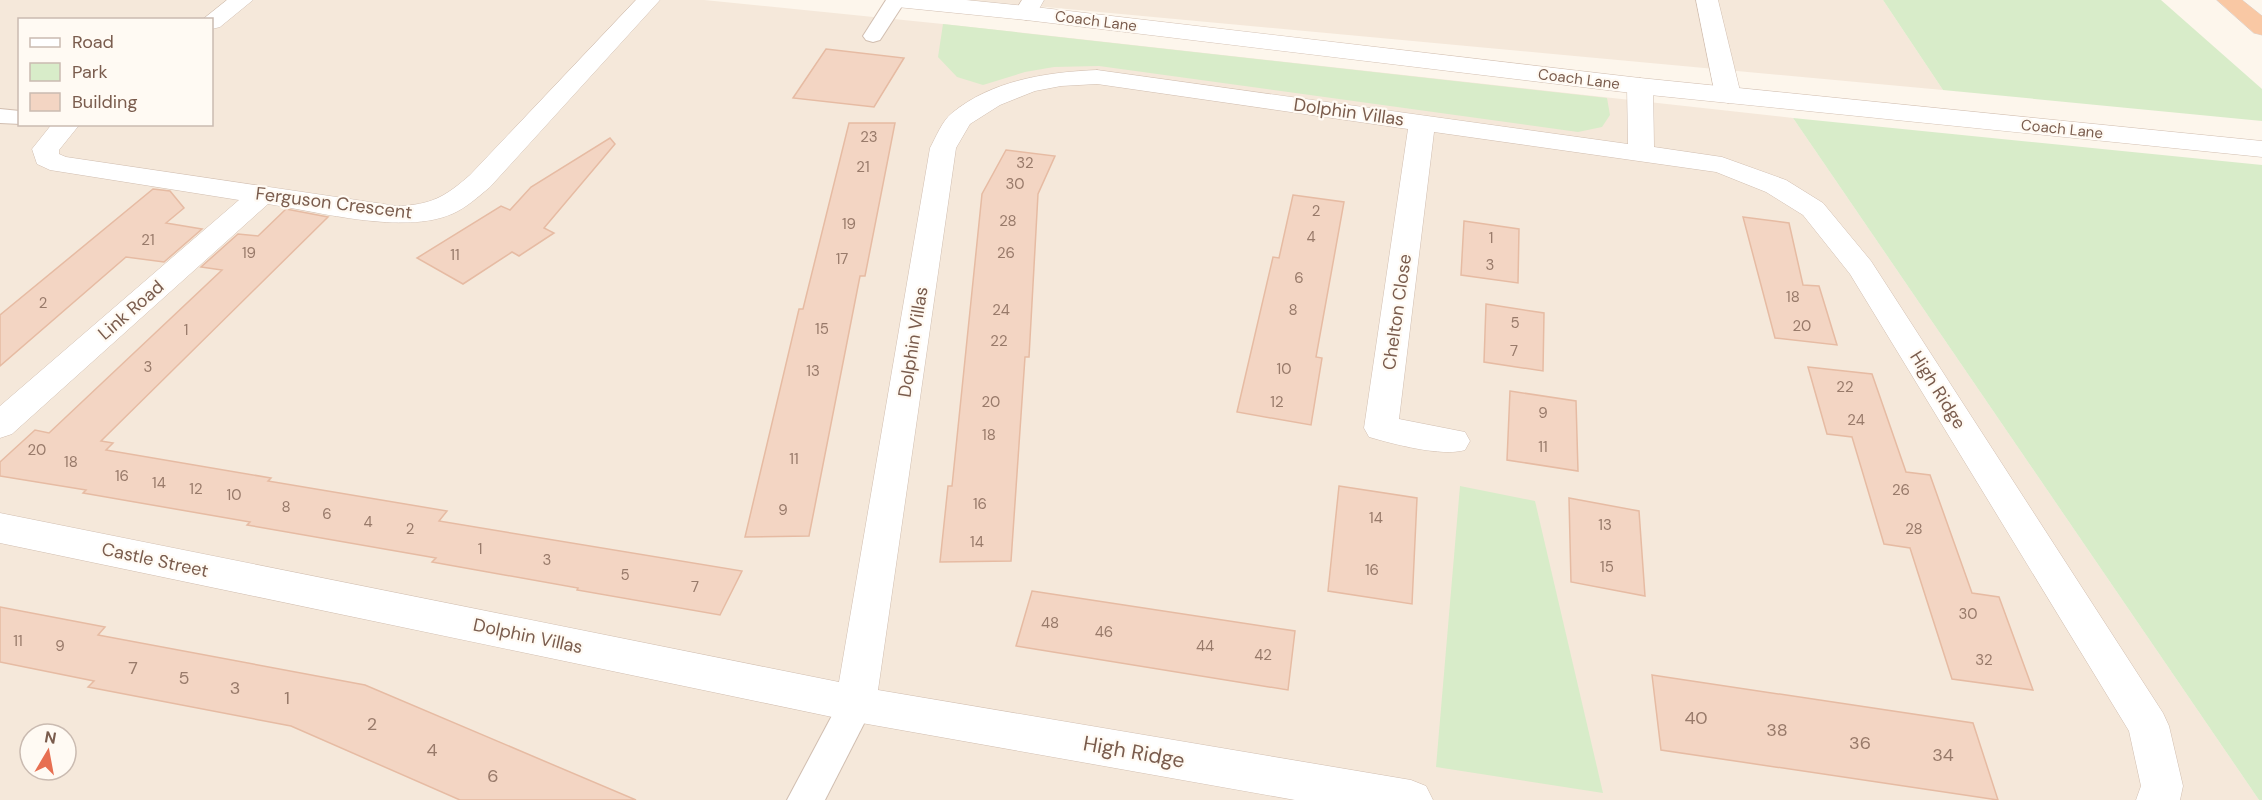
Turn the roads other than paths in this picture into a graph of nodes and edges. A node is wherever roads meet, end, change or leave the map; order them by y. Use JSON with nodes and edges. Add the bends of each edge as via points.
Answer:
{"nodes":[{"id":1,"x":242,"y":0,"type":"edge"},
{"id":2,"x":650,"y":0,"type":"edge"},
{"id":3,"x":897,"y":0,"type":"edge"},
{"id":4,"x":1707,"y":0,"type":"edge"},
{"id":5,"x":2228,"y":0,"type":"edge"},
{"id":6,"x":1030,"y":7,"type":"edge"},
{"id":7,"x":213,"y":21,"type":"edge"},
{"id":8,"x":2262,"y":28,"type":"edge"},
{"id":9,"x":873,"y":36,"type":"dead end"},
{"id":10,"x":1640,"y":86,"type":"junction"},
{"id":11,"x":1728,"y":95,"type":"junction"},
{"id":12,"x":0,"y":116,"type":"edge"},
{"id":13,"x":18,"y":118,"type":"edge"},
{"id":14,"x":1422,"y":123,"type":"junction"},
{"id":15,"x":65,"y":126,"type":"edge"},
{"id":16,"x":2262,"y":149,"type":"edge"},
{"id":17,"x":1641,"y":154,"type":"junction"},
{"id":18,"x":262,"y":195,"type":"junction"},
{"id":19,"x":0,"y":425,"type":"edge"},
{"id":20,"x":1453,"y":441,"type":"dead end"},
{"id":21,"x":0,"y":528,"type":"edge"},
{"id":22,"x":309,"y":591,"type":"joint"},
{"id":23,"x":856,"y":704,"type":"junction"},
{"id":24,"x":806,"y":800,"type":"edge"},
{"id":25,"x":1411,"y":800,"type":"edge"},
{"id":26,"x":2158,"y":800,"type":"edge"}],
"edges":[{"from":1,"to":7,"type":"street"},
{"from":2,"to":18,"type":"street","name":"Ferguson Crescent","via":[[480,181],[443,209],[422,215],[397,215]]},
{"from":3,"to":6,"type":"street","name":"Coach Lane"},
{"from":3,"to":9,"type":"lane"},
{"from":4,"to":11,"type":"street"},
{"from":5,"to":8,"type":"highway"},
{"from":6,"to":10,"type":"street","name":"Coach Lane"},
{"from":10,"to":11,"type":"street","name":"Coach Lane"},
{"from":10,"to":17,"type":"street"},
{"from":11,"to":16,"type":"street","name":"Coach Lane"},
{"from":12,"to":13,"type":"lane"},
{"from":14,"to":17,"type":"street","name":"Dolphin Villas"},
{"from":14,"to":20,"type":"street","name":"Chelton Close","via":[[1381,428]]},
{"from":14,"to":23,"type":"street","name":"Dolphin Villas","via":[[1097,77],[1029,85],[991,100],[960,119],[943,148]]},
{"from":15,"to":18,"type":"street","name":"Ferguson Crescent","via":[[45,149],[47,158],[60,164]]},
{"from":17,"to":26,"type":"street","name":"High Ridge","via":[[1722,165],[1776,186],[1813,210],[1861,268],[2148,726],[2162,786]]},
{"from":18,"to":19,"type":"street","name":"Link Road"},
{"from":21,"to":22,"type":"street","name":"Castle Street"},
{"from":22,"to":23,"type":"street","name":"Dolphin Villas"},
{"from":23,"to":24,"type":"lane"},
{"from":23,"to":25,"type":"street","name":"High Ridge"}]}
